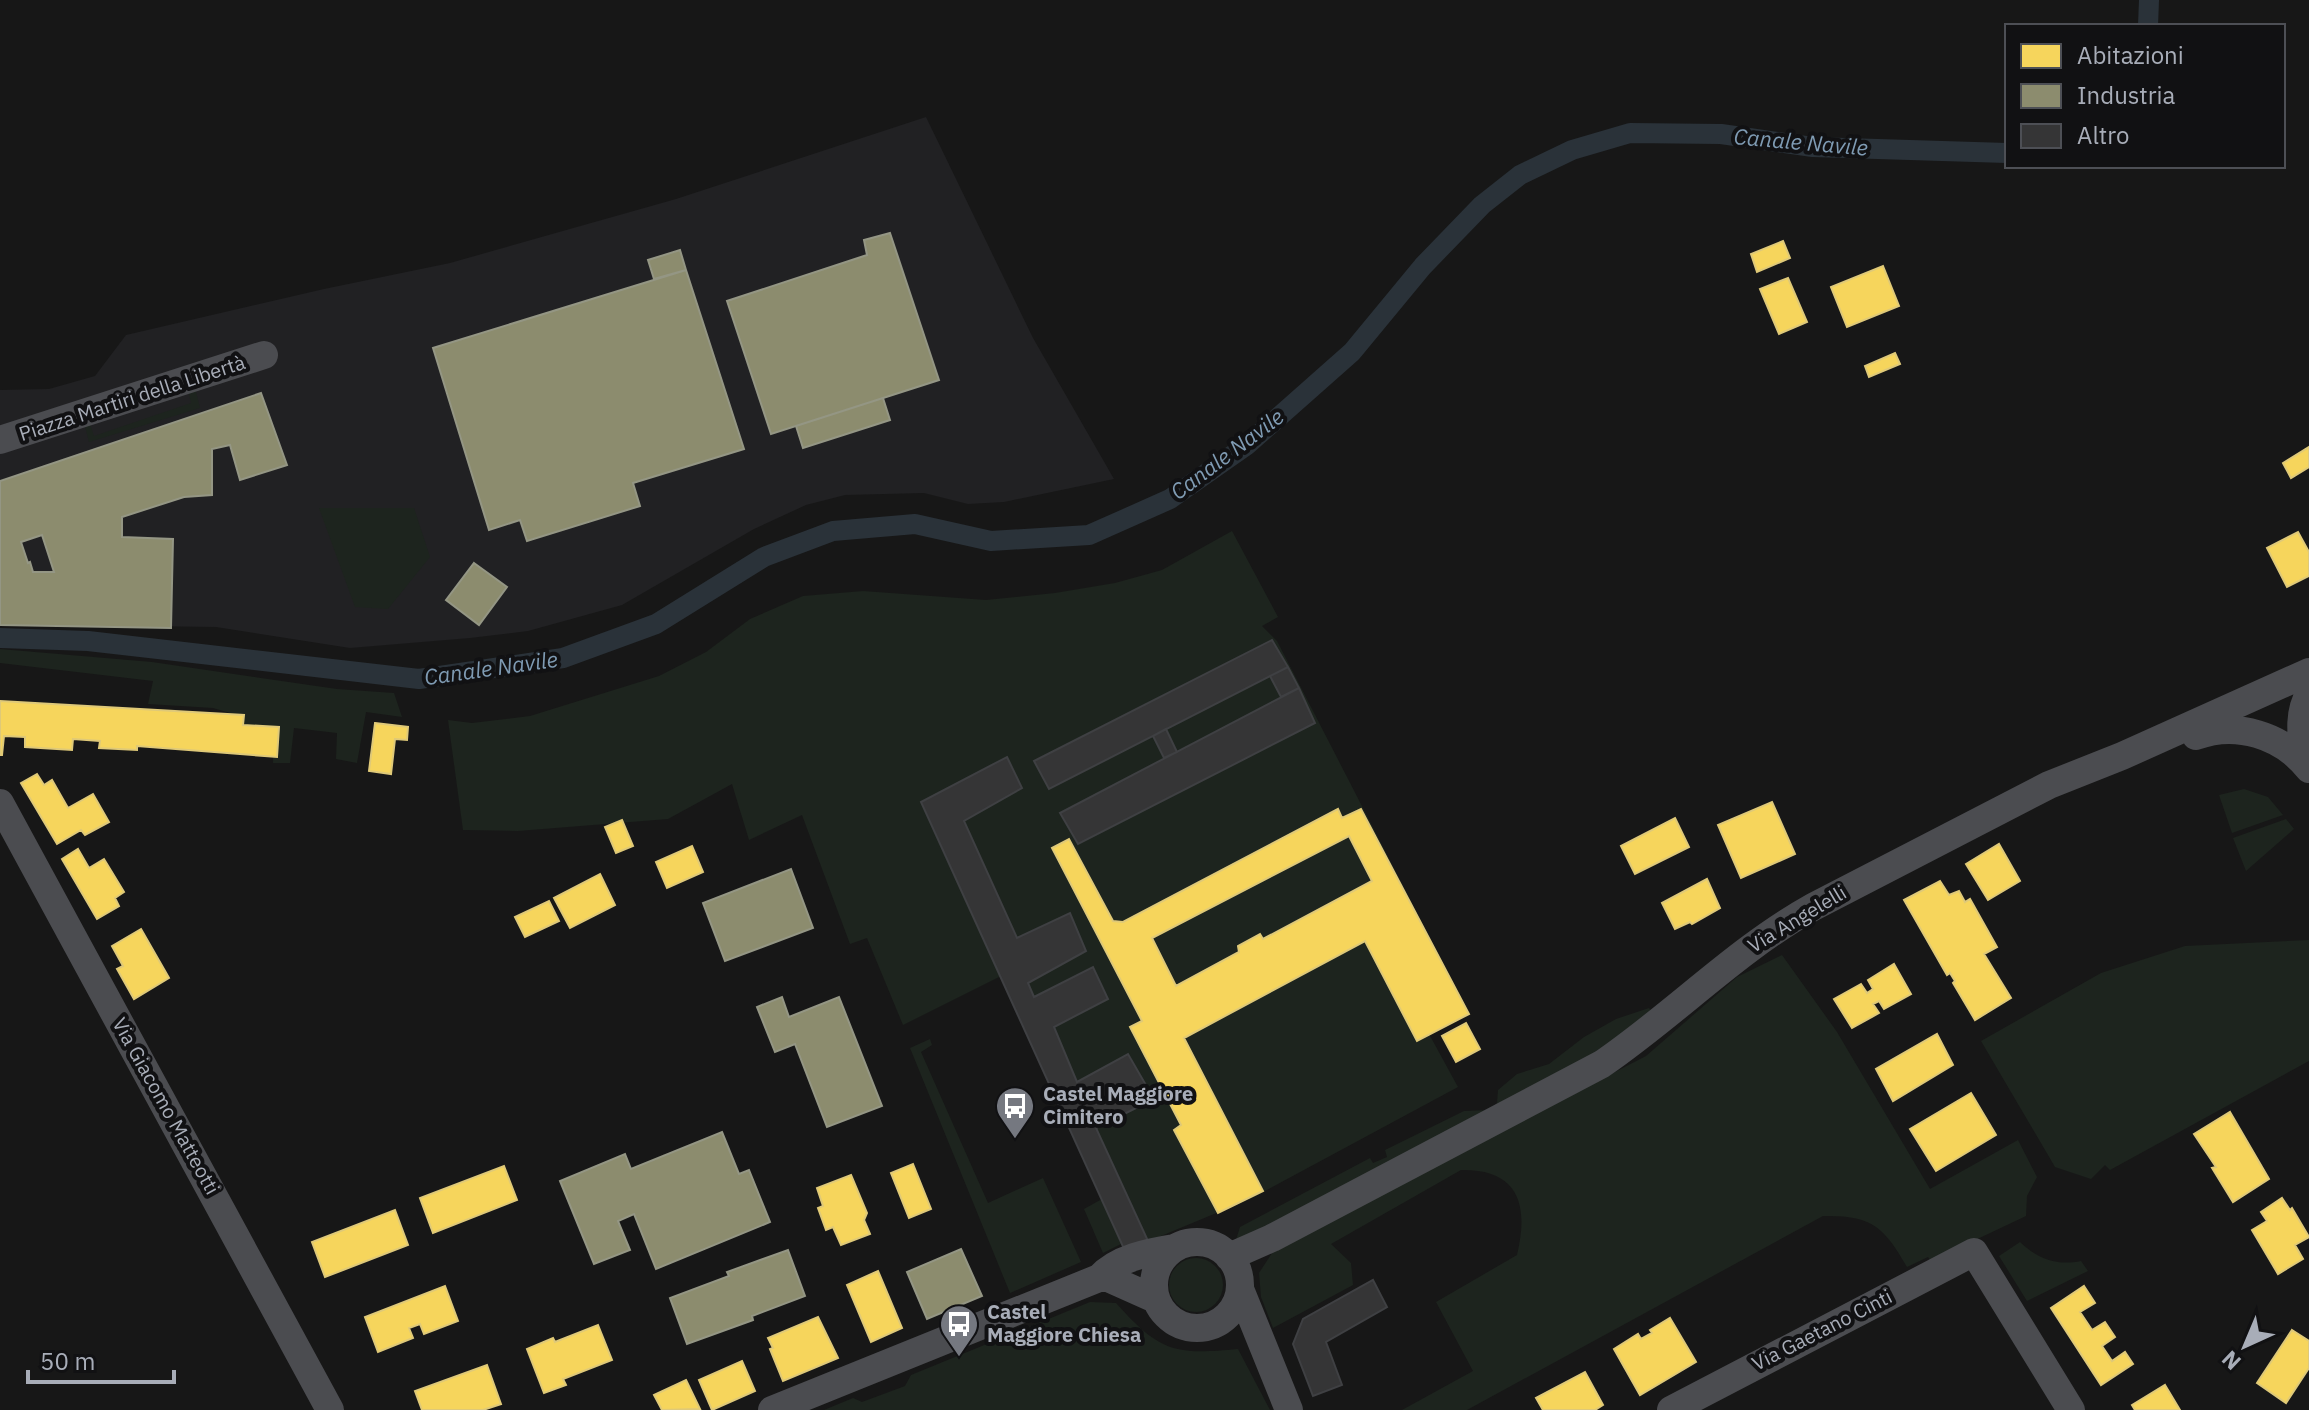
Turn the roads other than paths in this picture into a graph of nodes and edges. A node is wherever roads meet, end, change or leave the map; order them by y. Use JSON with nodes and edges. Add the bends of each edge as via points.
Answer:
{"nodes":[{"id":1,"x":264,"y":355,"type":"dead end"},
{"id":2,"x":0,"y":440,"type":"edge"},
{"id":3,"x":2309,"y":672,"type":"edge"},
{"id":4,"x":2270,"y":691,"type":"junction"},
{"id":5,"x":2309,"y":695,"type":"edge"},
{"id":6,"x":2300,"y":755,"type":"edge"},
{"id":7,"x":2067,"y":777,"type":"junction"},
{"id":8,"x":0,"y":803,"type":"edge"},
{"id":9,"x":1174,"y":1248,"type":"junction"},
{"id":10,"x":1236,"y":1273,"type":"junction"},
{"id":11,"x":1099,"y":1278,"type":"junction"},
{"id":12,"x":1155,"y":1299,"type":"junction"},
{"id":13,"x":1219,"y":1322,"type":"junction"},
{"id":14,"x":1265,"y":1352,"type":"junction"},
{"id":15,"x":330,"y":1410,"type":"edge"},
{"id":16,"x":772,"y":1410,"type":"edge"},
{"id":17,"x":1289,"y":1410,"type":"edge"},
{"id":18,"x":1671,"y":1410,"type":"edge"},
{"id":19,"x":2071,"y":1410,"type":"edge"}],
"edges":[{"from":1,"to":2,"type":"street","name":"Piazza Martiri della Libertà"},
{"from":3,"to":4,"type":"street","name":"Via Angelelli"},
{"from":4,"to":6,"type":"street","via":[[2280,699]]},
{"from":4,"to":7,"type":"street","name":"Via Angelelli"},
{"from":5,"to":6,"type":"street","via":[[2303,704]]},
{"from":6,"to":7,"type":"street","via":[[2242,730],[2213,730],[2145,759]]},
{"from":7,"to":10,"type":"street","name":"Via Angelelli","via":[[1776,928],[1602,1064],[1272,1238]]},
{"from":8,"to":15,"type":"street","name":"Via Giacomo Matteotti"},
{"from":9,"to":10,"type":"street","via":[[1193,1242],[1215,1246]]},
{"from":9,"to":11,"type":"street","via":[[1145,1253]]},
{"from":9,"to":12,"type":"street","via":[[1156,1270]]},
{"from":10,"to":13,"type":"street","via":[[1237,1302]]},
{"from":10,"to":14,"type":"street"},
{"from":11,"to":12,"type":"street"},
{"from":11,"to":16,"type":"street"},
{"from":12,"to":13,"type":"street","via":[[1170,1320],[1182,1326],[1194,1329]]},
{"from":13,"to":14,"type":"street","via":[[1246,1334]]},
{"from":14,"to":17,"type":"street"},
{"from":18,"to":19,"type":"street","name":"Via Gaetano Cinti","via":[[1974,1252]]}]}
